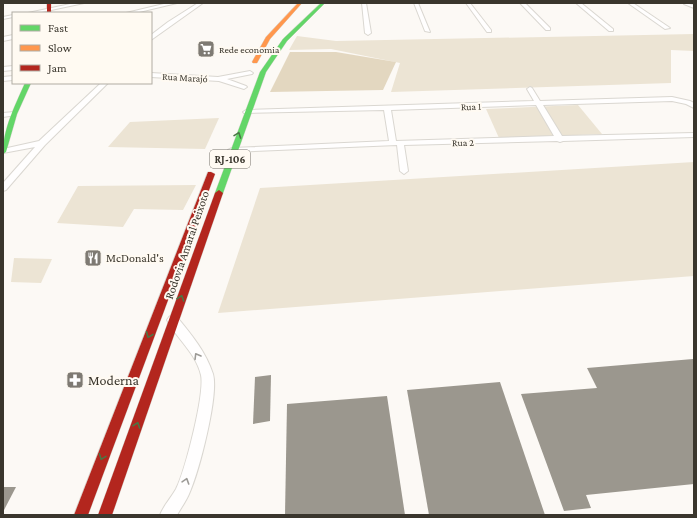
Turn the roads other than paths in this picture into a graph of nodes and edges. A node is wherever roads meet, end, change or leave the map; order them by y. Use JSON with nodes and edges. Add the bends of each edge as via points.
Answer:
{"nodes":[{"id":1,"x":82,"y":3,"type":"edge"},
{"id":2,"x":175,"y":3,"type":"edge"},
{"id":3,"x":201,"y":3,"type":"edge"},
{"id":4,"x":300,"y":3,"type":"edge"},
{"id":5,"x":304,"y":3,"type":"edge"},
{"id":6,"x":319,"y":3,"type":"edge"},
{"id":7,"x":323,"y":3,"type":"edge"},
{"id":8,"x":364,"y":3,"type":"edge"},
{"id":9,"x":416,"y":3,"type":"edge"},
{"id":10,"x":468,"y":3,"type":"edge"},
{"id":11,"x":522,"y":3,"type":"edge"},
{"id":12,"x":578,"y":3,"type":"edge"},
{"id":13,"x":630,"y":3,"type":"edge"},
{"id":14,"x":686,"y":3,"type":"edge"},
{"id":15,"x":694,"y":7,"type":"edge"},
{"id":16,"x":49,"y":8,"type":"edge"},
{"id":17,"x":34,"y":12,"type":"edge"},
{"id":18,"x":133,"y":12,"type":"edge"},
{"id":19,"x":309,"y":15,"type":"junction"},
{"id":20,"x":282,"y":21,"type":"junction"},
{"id":21,"x":667,"y":28,"type":"dead end"},
{"id":22,"x":548,"y":30,"type":"dead end"},
{"id":23,"x":611,"y":30,"type":"dead end"},
{"id":24,"x":428,"y":31,"type":"dead end"},
{"id":25,"x":489,"y":31,"type":"dead end"},
{"id":26,"x":368,"y":33,"type":"dead end"},
{"id":27,"x":152,"y":37,"type":"edge"},
{"id":28,"x":250,"y":73,"type":"junction"},
{"id":29,"x":152,"y":75,"type":"edge"},
{"id":30,"x":218,"y":79,"type":"junction"},
{"id":31,"x":28,"y":84,"type":"edge"},
{"id":32,"x":104,"y":84,"type":"edge"},
{"id":33,"x":530,"y":88,"type":"dead end"},
{"id":34,"x":243,"y":91,"type":"joint"},
{"id":35,"x":538,"y":104,"type":"junction"},
{"id":36,"x":694,"y":106,"type":"edge"},
{"id":37,"x":387,"y":108,"type":"junction"},
{"id":38,"x":246,"y":112,"type":"junction"},
{"id":39,"x":14,"y":114,"type":"junction"},
{"id":40,"x":3,"y":115,"type":"edge"},
{"id":41,"x":694,"y":136,"type":"edge"},
{"id":42,"x":560,"y":140,"type":"junction"},
{"id":43,"x":42,"y":143,"type":"junction"},
{"id":44,"x":397,"y":143,"type":"junction"},
{"id":45,"x":232,"y":150,"type":"junction"},
{"id":46,"x":3,"y":151,"type":"edge"},
{"id":47,"x":213,"y":168,"type":"dead end"},
{"id":48,"x":404,"y":171,"type":"dead end"},
{"id":49,"x":3,"y":188,"type":"edge"},
{"id":50,"x":173,"y":320,"type":"junction"},
{"id":51,"x":81,"y":515,"type":"edge"},
{"id":52,"x":106,"y":515,"type":"edge"},
{"id":53,"x":168,"y":515,"type":"edge"}],
"edges":[{"from":1,"to":16,"type":"street"},
{"from":2,"to":18,"type":"street"},
{"from":3,"to":27,"type":"street"},
{"from":4,"to":20,"type":"main road"},
{"from":5,"to":20,"type":"main road"},
{"from":6,"to":19,"type":"main road"},
{"from":7,"to":19,"type":"main road","name":"Rodovia Amaral Peixoto","number":"RJ-106"},
{"from":8,"to":26,"type":"street"},
{"from":9,"to":24,"type":"street"},
{"from":10,"to":25,"type":"street"},
{"from":11,"to":22,"type":"street"},
{"from":12,"to":23,"type":"street"},
{"from":13,"to":21,"type":"street"},
{"from":14,"to":15,"type":"street"},
{"from":16,"to":17,"type":"street"},
{"from":19,"to":38,"type":"main road","name":"Rodovia Amaral Peixoto","number":"RJ-106","via":[[267,62]]},
{"from":20,"to":28,"type":"main road","via":[[268,38]]},
{"from":28,"to":30,"type":"street","name":"Rua Marajó"},
{"from":28,"to":34,"type":"main road"},
{"from":29,"to":30,"type":"street","name":"Rua Marajó"},
{"from":30,"to":34,"type":"street","name":"Rua Marajó"},
{"from":31,"to":39,"type":"main road"},
{"from":32,"to":43,"type":"street"},
{"from":33,"to":35,"type":"street"},
{"from":35,"to":36,"type":"street","name":"Rua 1","via":[[672,99]]},
{"from":35,"to":37,"type":"street","name":"Rua 1"},
{"from":35,"to":42,"type":"street"},
{"from":37,"to":38,"type":"street","name":"Rua 1"},
{"from":37,"to":44,"type":"street"},
{"from":45,"to":38,"type":"main road","name":"Rodovia Amaral Peixoto","number":"RJ-106","one_way":true},
{"from":39,"to":40,"type":"street"},
{"from":39,"to":46,"type":"main road"},
{"from":41,"to":42,"type":"street","name":"Rua 2"},
{"from":42,"to":44,"type":"street","name":"Rua 2"},
{"from":43,"to":46,"type":"street"},
{"from":43,"to":49,"type":"street"},
{"from":44,"to":45,"type":"street","name":"Rua 2"},
{"from":44,"to":48,"type":"street"},
{"from":50,"to":45,"type":"main road","name":"Rodovia Amaral Peixoto","number":"RJ-106","one_way":true},
{"from":47,"to":51,"type":"main road","name":"Rodovia Amaral Peixoto","number":"RJ-106","one_way":true},
{"from":52,"to":50,"type":"main road","name":"Rodovia Amaral Peixoto","number":"RJ-106","one_way":true},
{"from":53,"to":50,"type":"street","one_way":true,"via":[[186,481],[199,434],[208,386],[208,376],[202,364]]}]}
